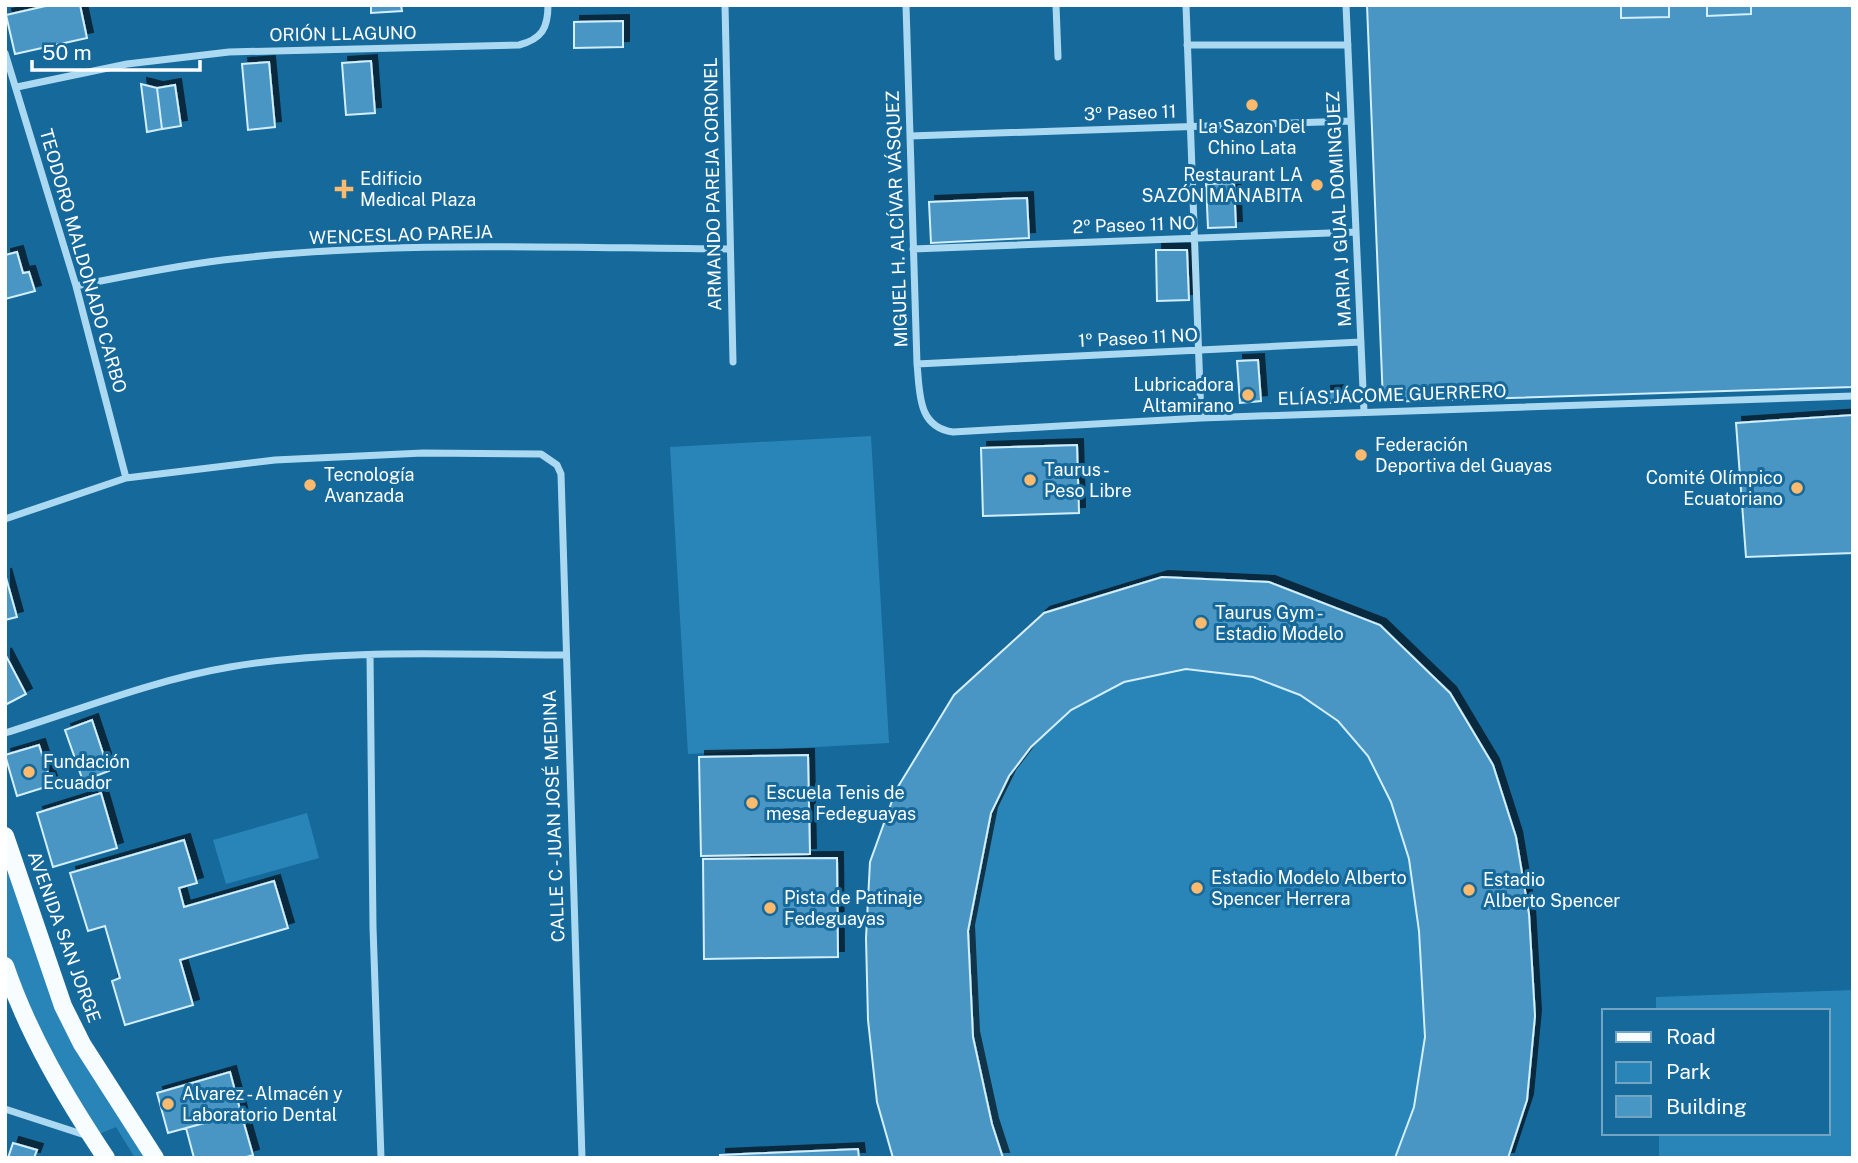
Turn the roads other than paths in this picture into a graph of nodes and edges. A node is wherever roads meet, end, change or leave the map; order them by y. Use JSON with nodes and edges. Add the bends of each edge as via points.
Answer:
{"nodes":[{"id":1,"x":548,"y":5,"type":"edge"},
{"id":2,"x":724,"y":5,"type":"edge"},
{"id":3,"x":906,"y":5,"type":"edge"},
{"id":4,"x":1056,"y":5,"type":"edge"},
{"id":5,"x":1186,"y":5,"type":"edge"},
{"id":6,"x":1346,"y":5,"type":"edge"},
{"id":7,"x":1348,"y":45,"type":"junction"},
{"id":8,"x":1187,"y":46,"type":"junction"},
{"id":9,"x":5,"y":53,"type":"edge"},
{"id":10,"x":1058,"y":57,"type":"dead end"},
{"id":11,"x":17,"y":88,"type":"junction"},
{"id":12,"x":1351,"y":121,"type":"junction"},
{"id":13,"x":1190,"y":127,"type":"junction"},
{"id":14,"x":910,"y":136,"type":"junction"},
{"id":15,"x":1356,"y":232,"type":"junction"},
{"id":16,"x":1195,"y":239,"type":"junction"},
{"id":17,"x":729,"y":249,"type":"junction"},
{"id":18,"x":913,"y":249,"type":"junction"},
{"id":19,"x":76,"y":286,"type":"junction"},
{"id":20,"x":1361,"y":342,"type":"junction"},
{"id":21,"x":1198,"y":351,"type":"junction"},
{"id":22,"x":733,"y":362,"type":"dead end"},
{"id":23,"x":917,"y":364,"type":"junction"},
{"id":24,"x":1853,"y":396,"type":"edge"},
{"id":25,"x":1364,"y":412,"type":"junction"},
{"id":26,"x":1201,"y":418,"type":"junction"},
{"id":27,"x":934,"y":427,"type":"joint"},
{"id":28,"x":126,"y":478,"type":"junction"},
{"id":29,"x":5,"y":519,"type":"edge"},
{"id":30,"x":369,"y":655,"type":"junction"},
{"id":31,"x":565,"y":656,"type":"junction"},
{"id":32,"x":5,"y":733,"type":"edge"},
{"id":33,"x":5,"y":836,"type":"edge"},
{"id":34,"x":5,"y":966,"type":"edge"},
{"id":35,"x":5,"y":1109,"type":"edge"},
{"id":36,"x":92,"y":1137,"type":"junction"},
{"id":37,"x":106,"y":1158,"type":"edge"},
{"id":38,"x":155,"y":1158,"type":"edge"},
{"id":39,"x":381,"y":1158,"type":"edge"},
{"id":40,"x":582,"y":1158,"type":"edge"}],
"edges":[{"from":1,"to":11,"type":"street","name":"ORIÓN LLAGUNO","via":[[544,33],[519,45],[229,52],[127,64]]},
{"from":2,"to":17,"type":"street","name":"ARMANDO PAREJA CORONEL"},
{"from":3,"to":14,"type":"street","name":"MIGUEL H. ALCÍVAR VÁSQUEZ"},
{"from":4,"to":10,"type":"street"},
{"from":5,"to":8,"type":"street"},
{"from":6,"to":7,"type":"street","name":"MARIA J GUAL DOMINGUEZ"},
{"from":7,"to":8,"type":"street"},
{"from":7,"to":12,"type":"street","name":"MARIA J GUAL DOMINGUEZ"},
{"from":8,"to":13,"type":"street"},
{"from":9,"to":11,"type":"street","name":"TEODORO MALDONADO CARBO"},
{"from":11,"to":19,"type":"street","name":"TEODORO MALDONADO CARBO"},
{"from":12,"to":13,"type":"street","name":"3º Paseo 11"},
{"from":12,"to":15,"type":"street","name":"MARIA J GUAL DOMINGUEZ"},
{"from":13,"to":14,"type":"street","name":"3º Paseo 11"},
{"from":13,"to":16,"type":"street"},
{"from":14,"to":18,"type":"street","name":"MIGUEL H. ALCÍVAR VÁSQUEZ"},
{"from":15,"to":16,"type":"street","name":"2º Paseo 11 NO"},
{"from":15,"to":20,"type":"street","name":"MARIA J GUAL DOMINGUEZ"},
{"from":16,"to":18,"type":"street","name":"2º Paseo 11 NO"},
{"from":16,"to":21,"type":"street"},
{"from":17,"to":19,"type":"street","name":"WENCESLAO PAREJA","via":[[328,251],[224,260]]},
{"from":17,"to":22,"type":"street","name":"ARMANDO PAREJA CORONEL"},
{"from":18,"to":23,"type":"street","name":"MIGUEL H. ALCÍVAR VÁSQUEZ"},
{"from":19,"to":28,"type":"street","name":"TEODORO MALDONADO CARBO"},
{"from":20,"to":21,"type":"street","name":"1º Paseo 11 NO"},
{"from":20,"to":25,"type":"street","name":"MARIA J GUAL DOMINGUEZ"},
{"from":21,"to":23,"type":"street","name":"1º Paseo 11 NO"},
{"from":21,"to":26,"type":"street"},
{"from":23,"to":27,"type":"street","name":"MIGUEL H. ALCÍVAR VÁSQUEZ","via":[[921,402]]},
{"from":24,"to":25,"type":"street","name":"ELÍAS JÁCOME GUERRERO"},
{"from":25,"to":26,"type":"street","name":"ELÍAS JÁCOME GUERRERO"},
{"from":26,"to":27,"type":"street","name":"ELÍAS JÁCOME GUERRERO","via":[[953,432]]},
{"from":28,"to":29,"type":"street"},
{"from":28,"to":31,"type":"street","name":"CALLE C - JUAN JOSÉ MEDINA","via":[[275,460],[424,453],[541,454],[557,465],[561,474]]},
{"from":30,"to":31,"type":"street"},
{"from":30,"to":32,"type":"street","via":[[269,662],[180,677]]},
{"from":30,"to":39,"type":"street"},
{"from":31,"to":40,"type":"street","name":"CALLE C - JUAN JOSÉ MEDINA"},
{"from":33,"to":38,"type":"main road","name":"AVENIDA SAN JORGE","via":[[64,1006],[82,1044]]},
{"from":34,"to":36,"type":"main road","via":[[29,1026]]},
{"from":35,"to":36,"type":"street"},
{"from":36,"to":37,"type":"main road"}]}
